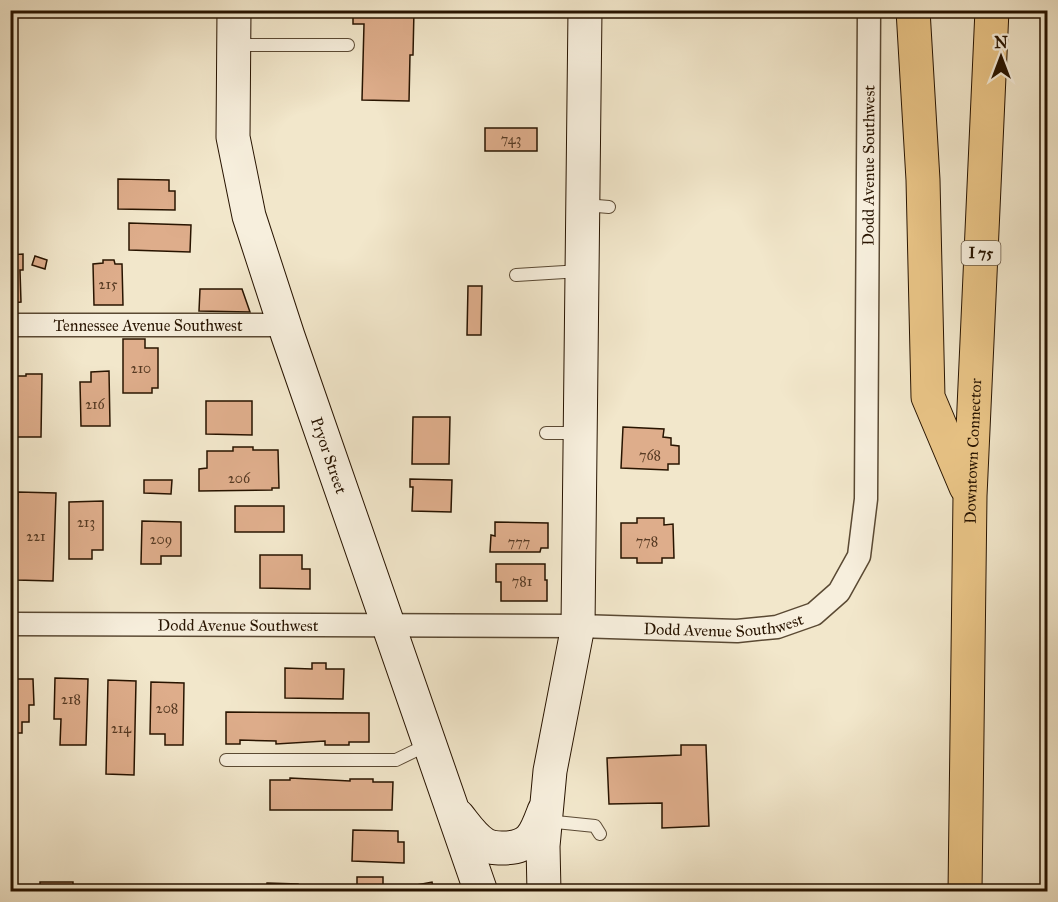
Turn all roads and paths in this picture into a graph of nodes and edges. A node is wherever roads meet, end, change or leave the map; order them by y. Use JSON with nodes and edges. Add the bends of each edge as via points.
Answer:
{"nodes":[{"id":1,"x":234,"y":10,"type":"edge"},
{"id":2,"x":585,"y":10,"type":"edge"},
{"id":3,"x":869,"y":10,"type":"edge"},
{"id":4,"x":913,"y":10,"type":"edge"},
{"id":5,"x":992,"y":10,"type":"edge"},
{"id":6,"x":234,"y":45,"type":"junction"},
{"id":7,"x":348,"y":45,"type":"dead end"},
{"id":8,"x":583,"y":271,"type":"junction"},
{"id":9,"x":516,"y":275,"type":"dead end"},
{"id":10,"x":10,"y":325,"type":"edge"},
{"id":11,"x":285,"y":325,"type":"junction"},
{"id":12,"x":546,"y":433,"type":"dead end"},
{"id":13,"x":580,"y":433,"type":"junction"},
{"id":14,"x":970,"y":496,"type":"junction"},
{"id":15,"x":10,"y":624,"type":"edge"},
{"id":16,"x":389,"y":626,"type":"junction"},
{"id":17,"x":578,"y":626,"type":"junction"},
{"id":18,"x":430,"y":743,"type":"junction"},
{"id":19,"x":226,"y":760,"type":"dead end"},
{"id":20,"x":453,"y":810,"type":"junction"},
{"id":21,"x":546,"y":813,"type":"junction"},
{"id":22,"x":600,"y":834,"type":"dead end"},
{"id":23,"x":481,"y":891,"type":"edge"},
{"id":24,"x":544,"y":891,"type":"edge"},
{"id":25,"x":964,"y":891,"type":"edge"}],
"edges":[{"from":1,"to":6,"type":"main road","name":"Pryor Street"},
{"from":2,"to":8,"type":"main road","via":[[597,206]]},
{"from":3,"to":17,"type":"street","name":"Dodd Avenue Southwest","via":[[867,499],[859,556],[838,592],[814,614],[777,627],[736,631]]},
{"from":4,"to":14,"type":"highway","via":[[923,180],[928,398]]},
{"from":5,"to":14,"type":"highway","name":"Downtown Connector","number":"I 75"},
{"from":6,"to":7,"type":"lane"},
{"from":6,"to":11,"type":"main road","name":"Pryor Street","via":[[233,137],[249,216]]},
{"from":8,"to":9,"type":"lane"},
{"from":8,"to":13,"type":"main road"},
{"from":10,"to":11,"type":"street","name":"Tennessee Avenue Southwest"},
{"from":11,"to":16,"type":"main road","name":"Pryor Street"},
{"from":12,"to":13,"type":"lane"},
{"from":13,"to":17,"type":"main road"},
{"from":14,"to":25,"type":"highway","name":"Downtown Connector","number":"I 75"},
{"from":15,"to":16,"type":"street","name":"Dodd Avenue Southwest"},
{"from":16,"to":17,"type":"street","name":"Dodd Avenue Southwest"},
{"from":16,"to":18,"type":"main road","name":"Pryor Street"},
{"from":17,"to":21,"type":"main road","via":[[550,771]]},
{"from":18,"to":19,"type":"lane","via":[[396,760]]},
{"from":18,"to":20,"type":"main road","name":"Pryor Street"},
{"from":20,"to":21,"type":"main road","via":[[474,836],[492,848],[527,842]]},
{"from":20,"to":23,"type":"main road","name":"Pryor Street"},
{"from":21,"to":22,"type":"lane","via":[[595,826]]},
{"from":21,"to":24,"type":"main road"}]}
